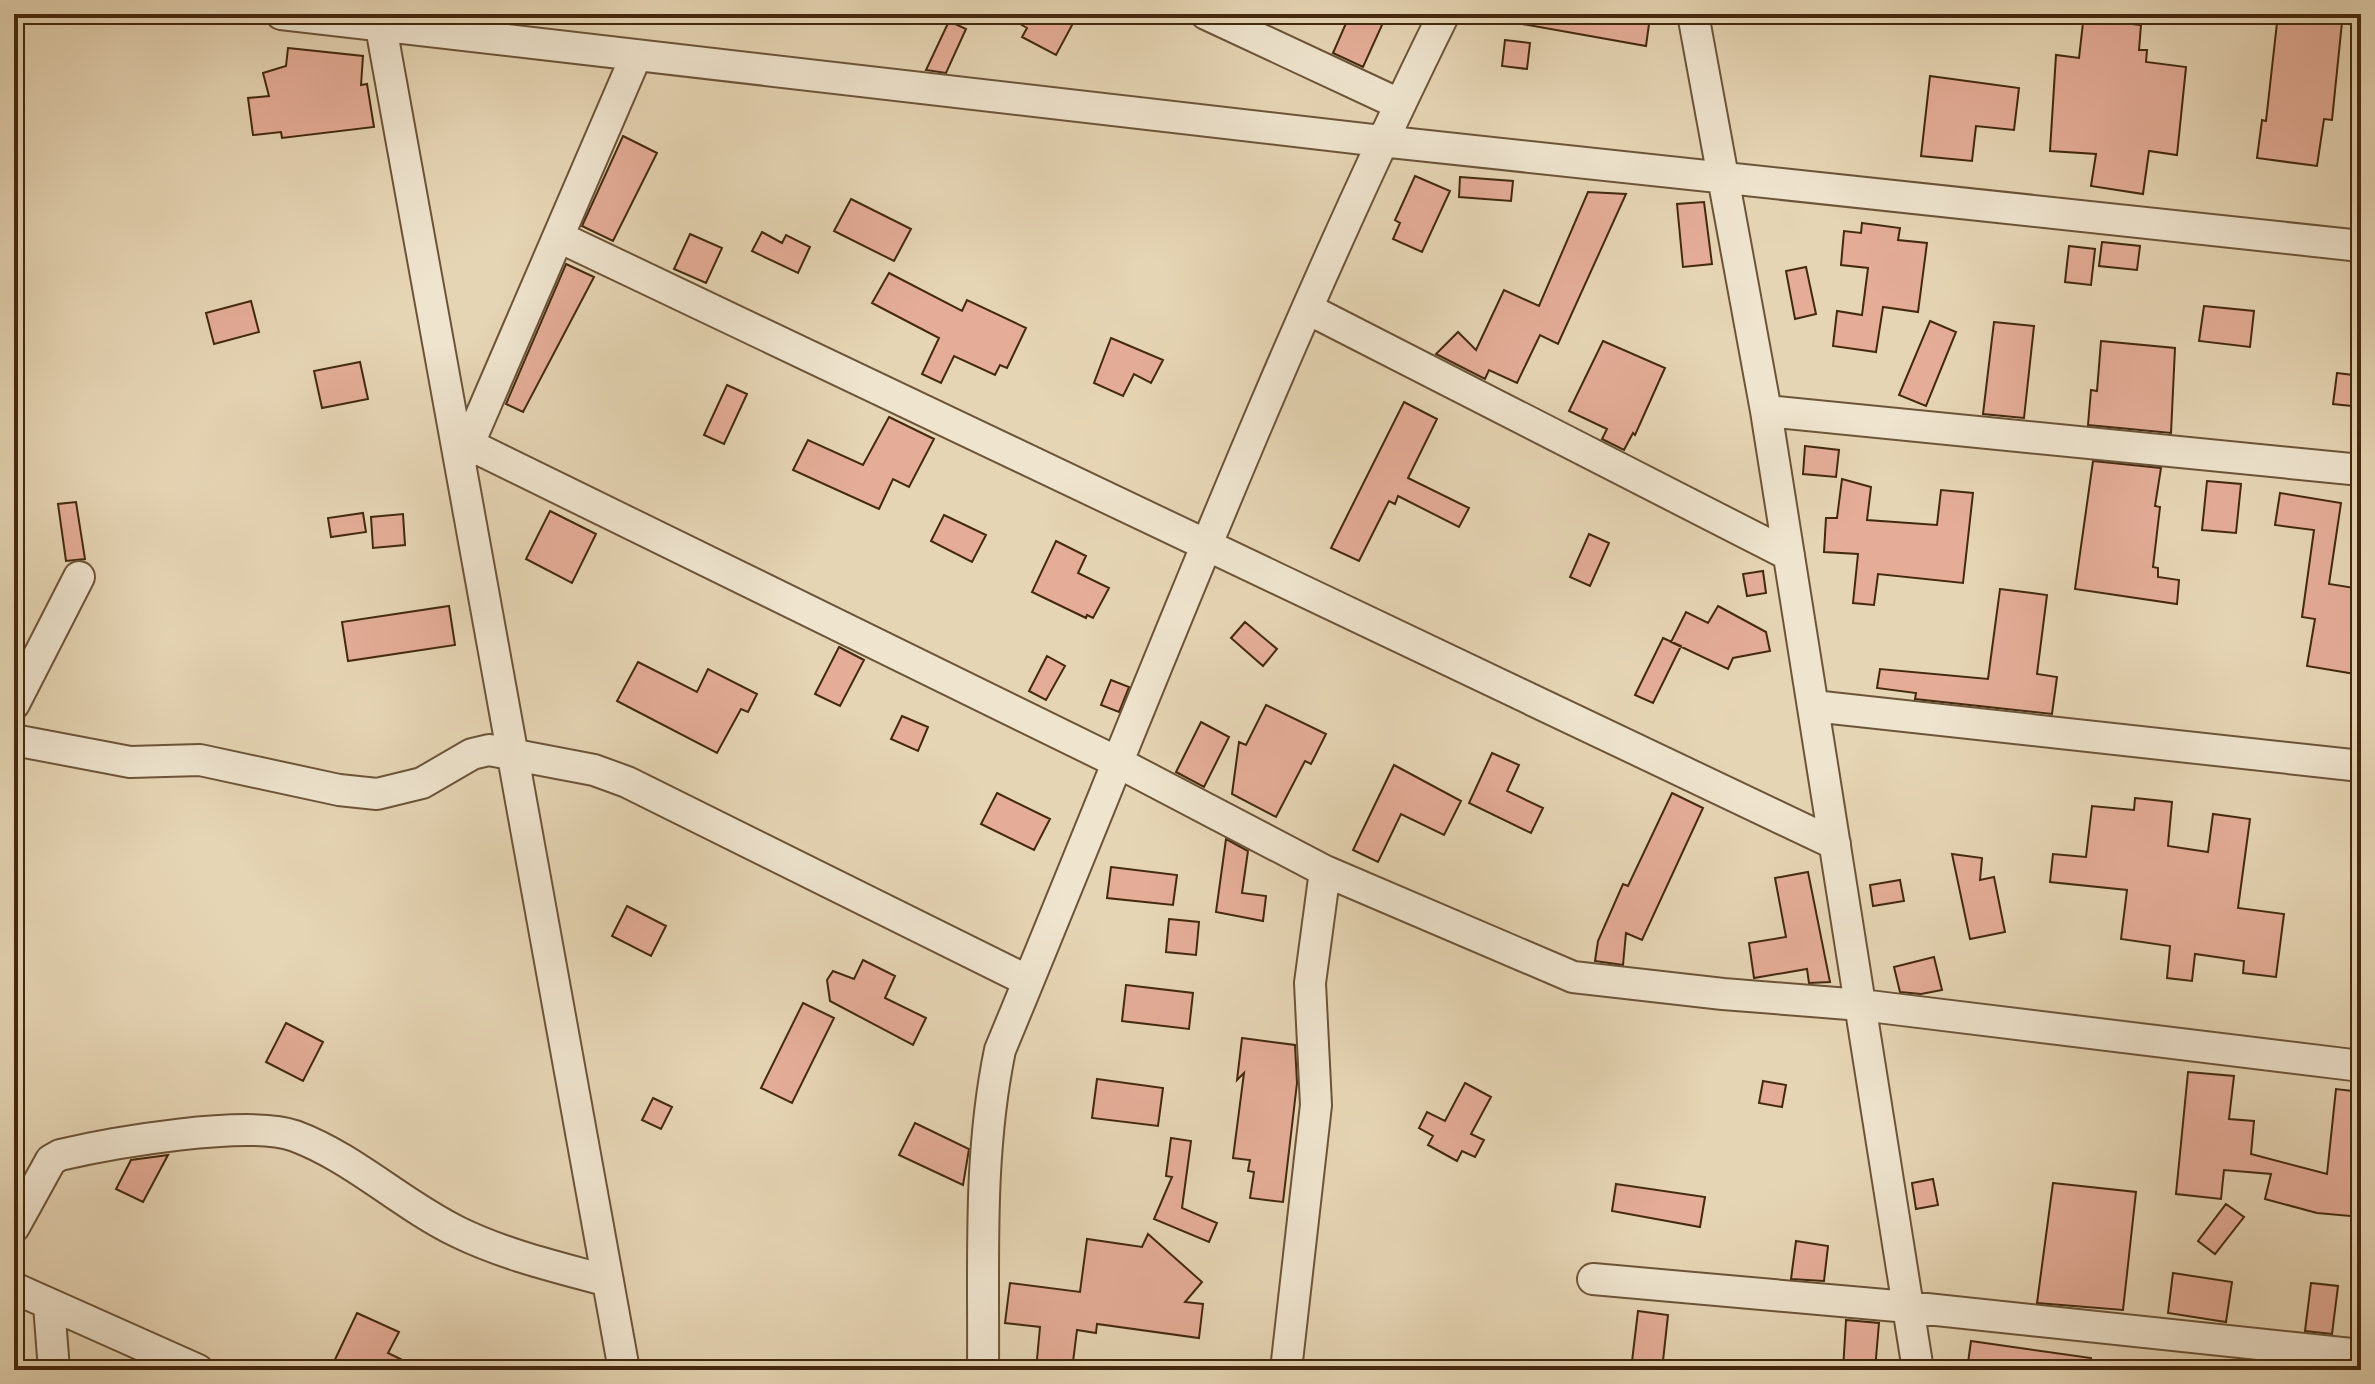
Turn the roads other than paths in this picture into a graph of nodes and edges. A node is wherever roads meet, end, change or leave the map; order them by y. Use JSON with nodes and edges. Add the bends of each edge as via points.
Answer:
{"nodes":[{"id":1,"x":281,"y":14,"type":"edge"},
{"id":2,"x":1206,"y":14,"type":"edge"},
{"id":3,"x":1444,"y":14,"type":"edge"},
{"id":4,"x":1693,"y":14,"type":"edge"},
{"id":5,"x":381,"y":27,"type":"junction"},
{"id":6,"x":636,"y":56,"type":"junction"},
{"id":7,"x":1399,"y":104,"type":"junction"},
{"id":8,"x":1381,"y":141,"type":"junction"},
{"id":9,"x":1721,"y":176,"type":"junction"},
{"id":10,"x":559,"y":237,"type":"junction"},
{"id":11,"x":2361,"y":246,"type":"edge"},
{"id":12,"x":1308,"y":309,"type":"junction"},
{"id":13,"x":1766,"y":411,"type":"junction"},
{"id":14,"x":464,"y":454,"type":"junction"},
{"id":15,"x":2361,"y":470,"type":"edge"},
{"id":16,"x":1205,"y":546,"type":"junction"},
{"id":17,"x":1789,"y":555,"type":"junction"},
{"id":18,"x":79,"y":577,"type":"dead end"},
{"id":19,"x":14,"y":704,"type":"edge"},
{"id":20,"x":1813,"y":706,"type":"junction"},
{"id":21,"x":14,"y":740,"type":"edge"},
{"id":22,"x":510,"y":755,"type":"junction"},
{"id":23,"x":1117,"y":762,"type":"junction"},
{"id":24,"x":2361,"y":766,"type":"edge"},
{"id":25,"x":1835,"y":844,"type":"junction"},
{"id":26,"x":1325,"y":871,"type":"junction"},
{"id":27,"x":1028,"y":981,"type":"junction"},
{"id":28,"x":1861,"y":1005,"type":"junction"},
{"id":29,"x":2361,"y":1066,"type":"edge"},
{"id":30,"x":14,"y":1227,"type":"edge"},
{"id":31,"x":1593,"y":1279,"type":"dead end"},
{"id":32,"x":608,"y":1281,"type":"junction"},
{"id":33,"x":14,"y":1288,"type":"edge"},
{"id":34,"x":49,"y":1305,"type":"junction"},
{"id":35,"x":1908,"y":1307,"type":"junction"},
{"id":36,"x":2361,"y":1355,"type":"edge"},
{"id":37,"x":54,"y":1370,"type":"edge"},
{"id":38,"x":198,"y":1370,"type":"edge"},
{"id":39,"x":624,"y":1370,"type":"edge"},
{"id":40,"x":983,"y":1370,"type":"edge"},
{"id":41,"x":1286,"y":1370,"type":"edge"},
{"id":42,"x":1918,"y":1370,"type":"edge"}],
"edges":[{"from":1,"to":5,"type":"street"},
{"from":2,"to":7,"type":"street"},
{"from":3,"to":7,"type":"street"},
{"from":4,"to":9,"type":"street"},
{"from":5,"to":6,"type":"street"},
{"from":5,"to":14,"type":"street"},
{"from":6,"to":8,"type":"street"},
{"from":6,"to":10,"type":"street"},
{"from":7,"to":8,"type":"street"},
{"from":8,"to":9,"type":"street"},
{"from":8,"to":12,"type":"street"},
{"from":9,"to":11,"type":"street"},
{"from":9,"to":13,"type":"street"},
{"from":10,"to":14,"type":"street"},
{"from":10,"to":16,"type":"street"},
{"from":12,"to":16,"type":"street"},
{"from":12,"to":17,"type":"street"},
{"from":13,"to":15,"type":"street"},
{"from":13,"to":17,"type":"street"},
{"from":14,"to":22,"type":"street"},
{"from":14,"to":23,"type":"street"},
{"from":16,"to":23,"type":"street"},
{"from":16,"to":25,"type":"street"},
{"from":17,"to":20,"type":"street"},
{"from":18,"to":19,"type":"street"},
{"from":20,"to":24,"type":"street"},
{"from":20,"to":25,"type":"street"},
{"from":21,"to":22,"type":"street","via":[[130,762],[200,760],[377,794],[422,783],[472,754],[489,750]]},
{"from":22,"to":27,"type":"street","via":[[594,770],[627,782]]},
{"from":22,"to":32,"type":"street"},
{"from":23,"to":26,"type":"street"},
{"from":23,"to":27,"type":"street"},
{"from":25,"to":28,"type":"street"},
{"from":26,"to":28,"type":"street","via":[[1573,977]]},
{"from":26,"to":41,"type":"street","via":[[1310,983],[1316,1105]]},
{"from":27,"to":40,"type":"street","via":[[1000,1050],[992,1087],[981,1218]]},
{"from":28,"to":29,"type":"street"},
{"from":28,"to":35,"type":"street"},
{"from":30,"to":32,"type":"street","via":[[51,1160],[60,1155],[119,1141],[262,1132],[294,1136],[457,1232],[527,1259]]},
{"from":31,"to":35,"type":"street"},
{"from":32,"to":39,"type":"street"},
{"from":33,"to":34,"type":"street"},
{"from":34,"to":37,"type":"street"},
{"from":34,"to":38,"type":"street"},
{"from":35,"to":36,"type":"street"},
{"from":35,"to":42,"type":"street"}]}
